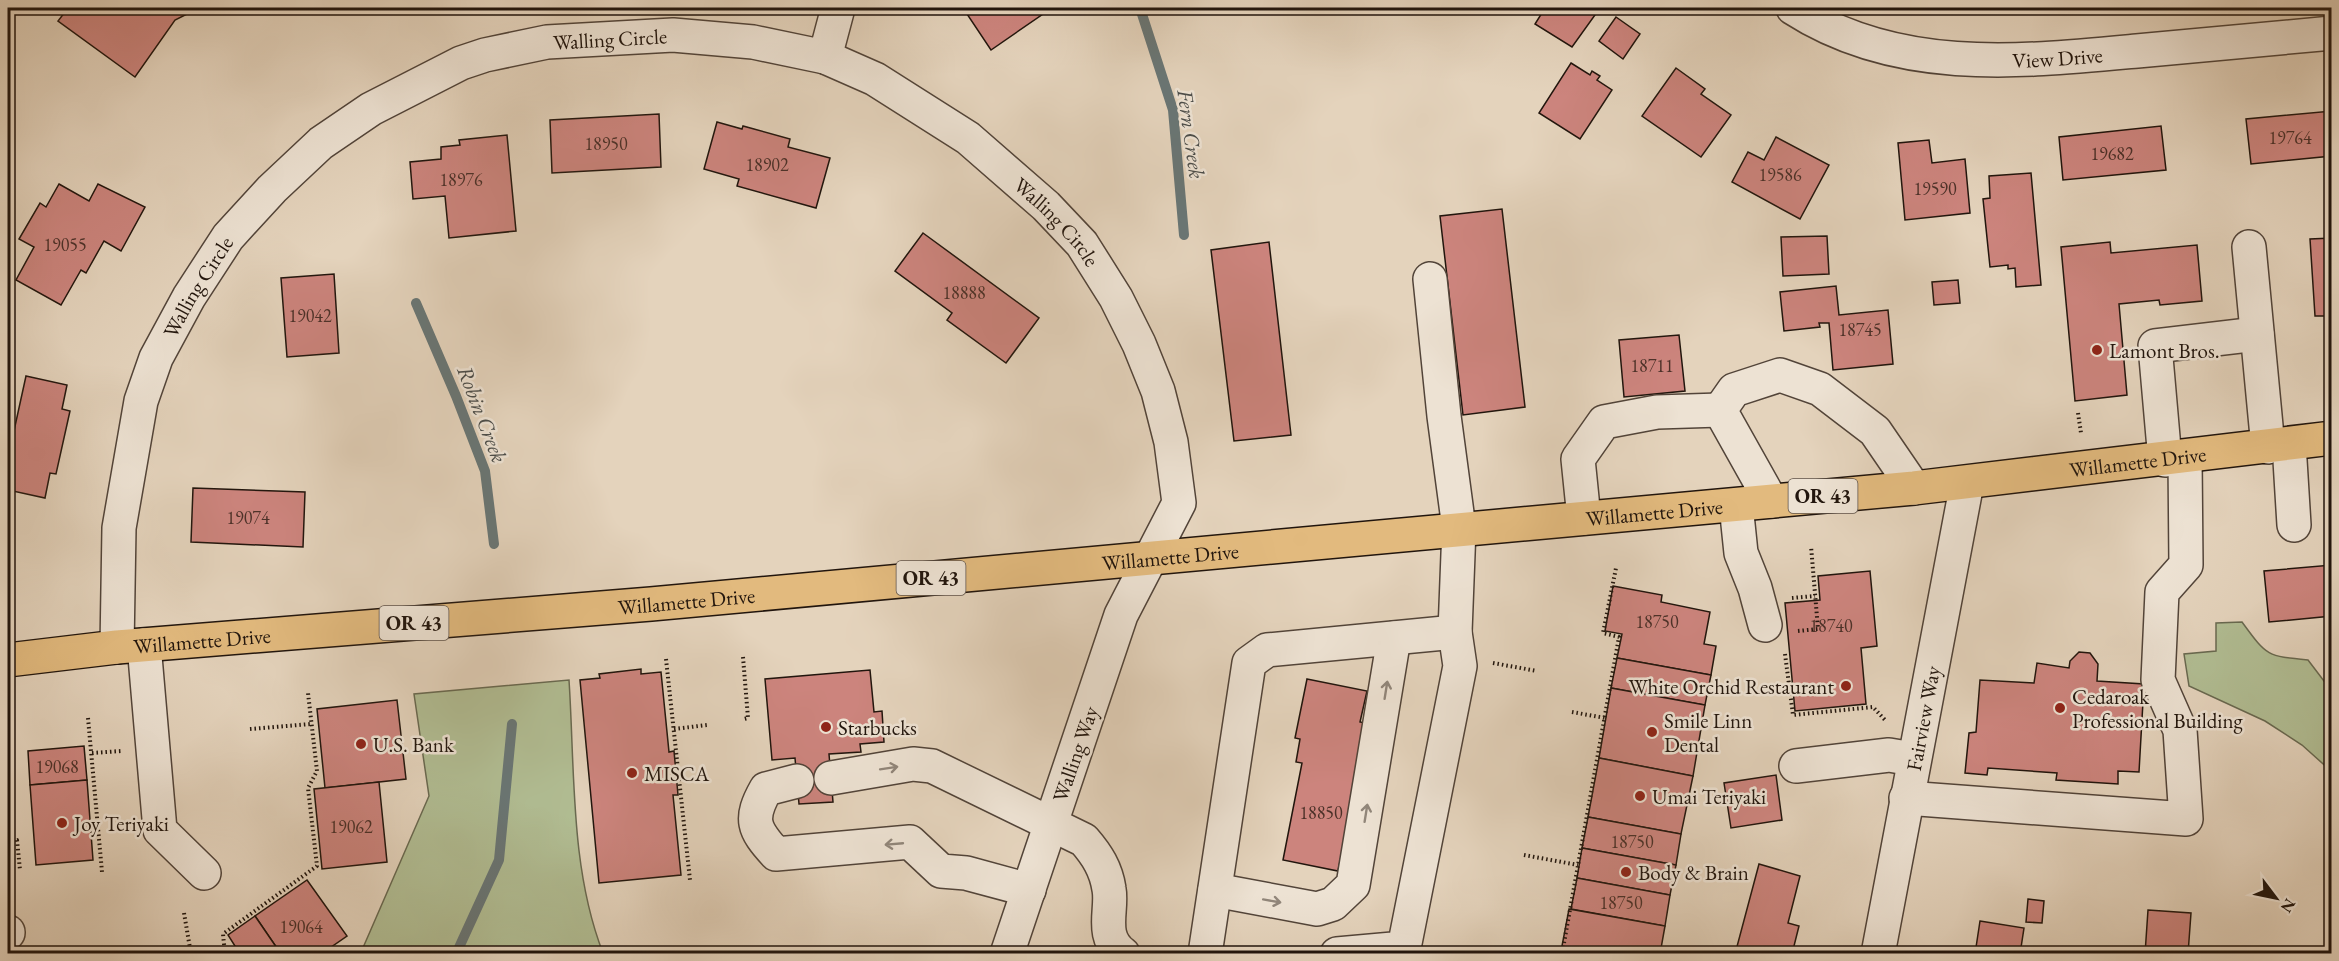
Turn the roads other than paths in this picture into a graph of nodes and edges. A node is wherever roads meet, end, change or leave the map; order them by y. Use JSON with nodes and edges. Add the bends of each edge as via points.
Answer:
{"nodes":[{"id":1,"x":838,"y":8,"type":"edge"},
{"id":2,"x":1792,"y":8,"type":"edge"},
{"id":3,"x":2331,"y":33,"type":"edge"},
{"id":4,"x":825,"y":57,"type":"junction"},
{"id":5,"x":2249,"y":247,"type":"dead end"},
{"id":6,"x":1430,"y":279,"type":"dead end"},
{"id":7,"x":2257,"y":334,"type":"junction"},
{"id":8,"x":1720,"y":410,"type":"junction"},
{"id":9,"x":2331,"y":438,"type":"edge"},
{"id":10,"x":2278,"y":445,"type":"junction"},
{"id":11,"x":2175,"y":459,"type":"junction"},
{"id":12,"x":1967,"y":483,"type":"junction"},
{"id":13,"x":1914,"y":488,"type":"junction"},
{"id":14,"x":1771,"y":501,"type":"junction"},
{"id":15,"x":1736,"y":504,"type":"junction"},
{"id":16,"x":1584,"y":518,"type":"junction"},
{"id":17,"x":2294,"y":525,"type":"dead end"},
{"id":18,"x":1459,"y":528,"type":"junction"},
{"id":19,"x":1151,"y":558,"type":"junction"},
{"id":20,"x":1455,"y":632,"type":"junction"},
{"id":21,"x":1781,"y":633,"type":"road end"},
{"id":22,"x":1394,"y":638,"type":"junction"},
{"id":23,"x":131,"y":646,"type":"junction"},
{"id":24,"x":8,"y":660,"type":"edge"},
{"id":25,"x":1913,"y":759,"type":"junction"},
{"id":26,"x":1796,"y":766,"type":"dead end"},
{"id":27,"x":831,"y":778,"type":"dead end"},
{"id":28,"x":797,"y":781,"type":"dead end"},
{"id":29,"x":1906,"y":798,"type":"junction"},
{"id":30,"x":1052,"y":822,"type":"junction"},
{"id":31,"x":204,"y":873,"type":"dead end"},
{"id":32,"x":1029,"y":890,"type":"junction"},
{"id":33,"x":1215,"y":890,"type":"junction"},
{"id":34,"x":1007,"y":954,"type":"edge"},
{"id":35,"x":1124,"y":954,"type":"edge"},
{"id":36,"x":1205,"y":954,"type":"edge"},
{"id":37,"x":1337,"y":954,"type":"edge"},
{"id":38,"x":1878,"y":954,"type":"edge"}],
"edges":[{"from":1,"to":4,"type":"street"},
{"from":2,"to":3,"type":"street","name":"View Drive","via":[[1848,36],[1894,51],[1955,60],[2021,62]]},
{"from":4,"to":19,"type":"street","name":"Walling Circle","via":[[875,79],[968,138],[1046,206],[1082,244],[1139,344],[1158,391],[1172,442],[1179,503]]},
{"from":4,"to":23,"type":"street","name":"Walling Circle","via":[[753,42],[673,34],[547,42],[485,55],[443,71],[371,109],[321,143],[228,237],[156,358],[141,401],[119,528]]},
{"from":5,"to":7,"type":"street"},
{"from":6,"to":18,"type":"street"},
{"from":7,"to":10,"type":"street"},
{"from":7,"to":11,"type":"street","via":[[2155,346]]},
{"from":8,"to":13,"type":"street","via":[[1734,390],[1780,375],[1820,389],[1875,431]]},
{"from":8,"to":14,"type":"street"},
{"from":8,"to":16,"type":"street","via":[[1657,412],[1604,422],[1578,459]]},
{"from":9,"to":10,"type":"main road","name":"Willamette Drive","number":"OR 43"},
{"from":10,"to":11,"type":"main road","name":"Willamette Drive","number":"OR 43"},
{"from":10,"to":17,"type":"street"},
{"from":11,"to":12,"type":"main road","name":"Willamette Drive","number":"OR 43"},
{"from":11,"to":29,"type":"street","via":[[2186,565],[2162,592],[2158,680],[2181,730],[2186,819]]},
{"from":12,"to":13,"type":"main road","name":"Willamette Drive","number":"OR 43"},
{"from":12,"to":25,"type":"street","name":"Fairview Way"},
{"from":13,"to":14,"type":"main road","name":"Willamette Drive","number":"OR 43"},
{"from":14,"to":15,"type":"main road","name":"Willamette Drive","number":"OR 43"},
{"from":15,"to":16,"type":"main road","name":"Willamette Drive","number":"OR 43"},
{"from":15,"to":21,"type":"street","via":[[1741,553],[1755,588]]},
{"from":16,"to":18,"type":"main road","name":"Willamette Drive","number":"OR 43"},
{"from":18,"to":19,"type":"main road","name":"Willamette Drive","number":"OR 43"},
{"from":18,"to":20,"type":"street"},
{"from":19,"to":23,"type":"main road","name":"Willamette Drive","number":"OR 43"},
{"from":19,"to":30,"type":"street","name":"Walling Way","via":[[1121,615]]},
{"from":20,"to":22,"type":"street"},
{"from":20,"to":37,"type":"street","via":[[1460,666],[1404,948]]},
{"from":22,"to":33,"type":"street","via":[[1267,650],[1249,663]]},
{"from":33,"to":22,"type":"street","one_way":true,"via":[[1317,909],[1333,904],[1353,885]]},
{"from":23,"to":24,"type":"main road","name":"Willamette Drive","number":"OR 43"},
{"from":23,"to":31,"type":"street","name":"Walling Circle","via":[[160,830]]},
{"from":25,"to":26,"type":"street","via":[[1888,754]]},
{"from":25,"to":29,"type":"street","name":"Fairview Way"},
{"from":27,"to":30,"type":"street","one_way":true,"via":[[914,764],[932,766]]},
{"from":32,"to":28,"type":"street","one_way":true,"via":[[966,873],[941,872],[910,842],[776,854],[758,834],[755,810],[766,789]]},
{"from":29,"to":38,"type":"street","name":"Fairview Way"},
{"from":30,"to":32,"type":"street","name":"Walling Way"},
{"from":30,"to":35,"type":"street","via":[[1084,840],[1100,859],[1110,890],[1106,921],[1117,949]]},
{"from":32,"to":34,"type":"street","name":"Walling Way"},
{"from":33,"to":36,"type":"street"}]}
